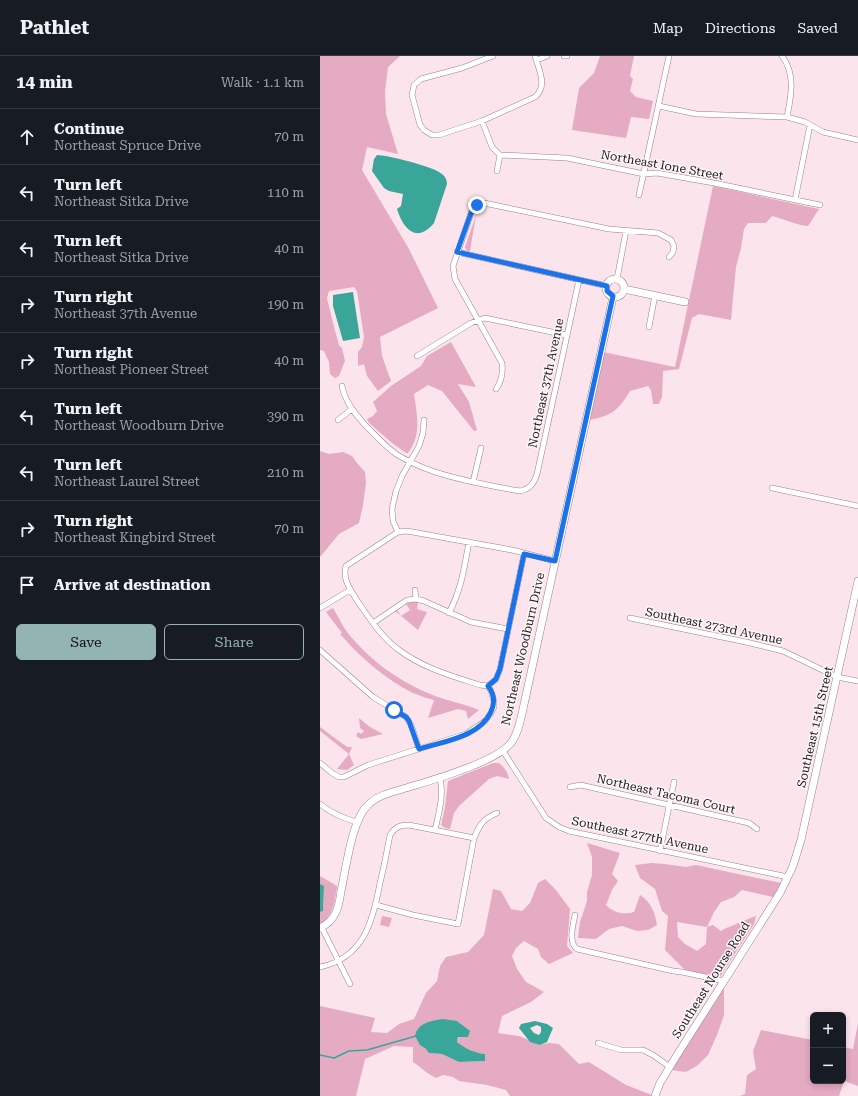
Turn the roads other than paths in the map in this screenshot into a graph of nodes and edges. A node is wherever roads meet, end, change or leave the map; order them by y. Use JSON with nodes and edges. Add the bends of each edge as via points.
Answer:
{"nodes":[{"id":1,"x":493,"y":56,"type":"edge"},
{"id":2,"x":547,"y":56,"type":"edge"},
{"id":3,"x":669,"y":56,"type":"edge"},
{"id":4,"x":782,"y":56,"type":"edge"},
{"id":5,"x":536,"y":58,"type":"edge"},
{"id":6,"x":659,"y":106,"type":"junction"},
{"id":7,"x":787,"y":118,"type":"junction"},
{"id":8,"x":482,"y":122,"type":"junction"},
{"id":9,"x":810,"y":125,"type":"junction"},
{"id":10,"x":858,"y":140,"type":"edge"},
{"id":11,"x":500,"y":155,"type":"junction"},
{"id":12,"x":497,"y":171,"type":"dead end"},
{"id":13,"x":644,"y":174,"type":"junction"},
{"id":14,"x":639,"y":195,"type":"dead end"},
{"id":15,"x":795,"y":200,"type":"junction"},
{"id":16,"x":820,"y":205,"type":"dead end"},
{"id":17,"x":626,"y":231,"type":"junction"},
{"id":18,"x":457,"y":252,"type":"junction"},
{"id":19,"x":669,"y":257,"type":"dead end"},
{"id":20,"x":616,"y":279,"type":"junction"},
{"id":21,"x":579,"y":280,"type":"junction"},
{"id":22,"x":607,"y":286,"type":"junction"},
{"id":23,"x":624,"y":289,"type":"junction"},
{"id":24,"x":655,"y":295,"type":"junction"},
{"id":25,"x":613,"y":296,"type":"junction"},
{"id":26,"x":685,"y":302,"type":"dead end"},
{"id":27,"x":478,"y":319,"type":"junction"},
{"id":28,"x":648,"y":327,"type":"dead end"},
{"id":29,"x":566,"y":335,"type":"junction"},
{"id":30,"x":417,"y":356,"type":"dead end"},
{"id":31,"x":342,"y":386,"type":"dead end"},
{"id":32,"x":496,"y":389,"type":"dead end"},
{"id":33,"x":352,"y":409,"type":"junction"},
{"id":34,"x":338,"y":420,"type":"dead end"},
{"id":35,"x":424,"y":420,"type":"dead end"},
{"id":36,"x":481,"y":448,"type":"dead end"},
{"id":37,"x":410,"y":461,"type":"junction"},
{"id":38,"x":473,"y":482,"type":"junction"},
{"id":39,"x":772,"y":488,"type":"dead end"},
{"id":40,"x":858,"y":506,"type":"edge"},
{"id":41,"x":398,"y":532,"type":"junction"},
{"id":42,"x":469,"y":542,"type":"junction"},
{"id":43,"x":524,"y":554,"type":"junction"},
{"id":44,"x":555,"y":561,"type":"junction"},
{"id":45,"x":858,"y":581,"type":"edge"},
{"id":46,"x":350,"y":590,"type":"junction"},
{"id":47,"x":414,"y":590,"type":"dead end"},
{"id":48,"x":416,"y":598,"type":"junction"},
{"id":49,"x":320,"y":608,"type":"edge"},
{"id":50,"x":449,"y":613,"type":"junction"},
{"id":51,"x":630,"y":618,"type":"dead end"},
{"id":52,"x":373,"y":623,"type":"junction"},
{"id":53,"x":508,"y":629,"type":"junction"},
{"id":54,"x":320,"y":650,"type":"edge"},
{"id":55,"x":837,"y":677,"type":"junction"},
{"id":56,"x":858,"y":681,"type":"edge"},
{"id":57,"x":488,"y":686,"type":"junction"},
{"id":58,"x":419,"y":749,"type":"junction"},
{"id":59,"x":503,"y":750,"type":"junction"},
{"id":60,"x":320,"y":763,"type":"edge"},
{"id":61,"x":440,"y":777,"type":"junction"},
{"id":62,"x":674,"y":782,"type":"dead end"},
{"id":63,"x":570,"y":787,"type":"dead end"},
{"id":64,"x":320,"y":804,"type":"edge"},
{"id":65,"x":669,"y":805,"type":"junction"},
{"id":66,"x":497,"y":813,"type":"dead end"},
{"id":67,"x":356,"y":822,"type":"junction"},
{"id":68,"x":757,"y":829,"type":"dead end"},
{"id":69,"x":435,"y":830,"type":"junction"},
{"id":70,"x":474,"y":838,"type":"junction"},
{"id":71,"x":660,"y":851,"type":"junction"},
{"id":72,"x":788,"y":877,"type":"junction"},
{"id":73,"x":376,"y":904,"type":"junction"},
{"id":74,"x":575,"y":915,"type":"dead end"},
{"id":75,"x":321,"y":928,"type":"edge"},
{"id":76,"x":339,"y":961,"type":"junction"},
{"id":77,"x":320,"y":967,"type":"edge"},
{"id":78,"x":724,"y":981,"type":"junction"},
{"id":79,"x":350,"y":984,"type":"dead end"},
{"id":80,"x":598,"y":1043,"type":"dead end"},
{"id":81,"x":670,"y":1067,"type":"junction"},
{"id":82,"x":655,"y":1096,"type":"edge"}],
"edges":[{"from":1,"to":8,"type":"street","via":[[421,79],[413,87],[412,95],[420,125],[428,134],[438,135]]},
{"from":2,"to":5,"type":"street"},
{"from":3,"to":6,"type":"street"},
{"from":4,"to":7,"type":"street","via":[[791,74]]},
{"from":5,"to":8,"type":"street","via":[[542,79],[539,94]]},
{"from":6,"to":7,"type":"street","via":[[696,114]]},
{"from":6,"to":13,"type":"street"},
{"from":7,"to":9,"type":"street"},
{"from":8,"to":11,"type":"street","via":[[492,147]]},
{"from":9,"to":10,"type":"street","via":[[822,132]]},
{"from":9,"to":15,"type":"street"},
{"from":11,"to":12,"type":"street"},
{"from":11,"to":13,"type":"street","name":"Northeast Ione Street","via":[[567,158]]},
{"from":13,"to":14,"type":"street"},
{"from":13,"to":15,"type":"street","name":"Northeast Ione Street","via":[[714,183]]},
{"from":15,"to":16,"type":"street","name":"Northeast Ione Street"},
{"from":17,"to":18,"type":"street","via":[[484,203],[477,205],[471,213]]},
{"from":17,"to":19,"type":"street","via":[[666,236],[674,246]]},
{"from":17,"to":20,"type":"street"},
{"from":18,"to":21,"type":"street"},
{"from":18,"to":27,"type":"street","via":[[453,266],[455,280]]},
{"from":20,"to":22,"type":"street"},
{"from":20,"to":23,"type":"street","via":[[622,282]]},
{"from":21,"to":22,"type":"street"},
{"from":21,"to":29,"type":"street","name":"Northeast 37th Avenue"},
{"from":22,"to":25,"type":"street","via":[[607,291]]},
{"from":23,"to":24,"type":"street"},
{"from":23,"to":25,"type":"street","via":[[620,295]]},
{"from":24,"to":26,"type":"street"},
{"from":24,"to":28,"type":"street"},
{"from":25,"to":44,"type":"street","name":"Northeast Woodburn Drive"},
{"from":27,"to":29,"type":"street","via":[[490,318]]},
{"from":27,"to":30,"type":"street"},
{"from":27,"to":32,"type":"street","via":[[502,363],[502,377]]},
{"from":29,"to":38,"type":"street","name":"Northeast 37th Avenue","via":[[535,481],[529,489],[521,492]]},
{"from":31,"to":33,"type":"street","via":[[344,396]]},
{"from":33,"to":34,"type":"street"},
{"from":33,"to":37,"type":"street","via":[[377,437]]},
{"from":35,"to":37,"type":"street","via":[[421,440]]},
{"from":36,"to":38,"type":"street"},
{"from":37,"to":38,"type":"street","via":[[437,473]]},
{"from":37,"to":41,"type":"street","via":[[396,491],[392,509],[393,521]]},
{"from":39,"to":40,"type":"street"},
{"from":41,"to":42,"type":"street","via":[[415,531]]},
{"from":41,"to":46,"type":"street","via":[[346,566],[345,579]]},
{"from":42,"to":43,"type":"street"},
{"from":42,"to":50,"type":"street","via":[[462,581]]},
{"from":43,"to":44,"type":"street"},
{"from":43,"to":53,"type":"street"},
{"from":44,"to":59,"type":"street","name":"Northeast Woodburn Drive","via":[[519,724],[512,742]]},
{"from":45,"to":55,"type":"street","name":"Southeast 15th Street"},
{"from":46,"to":49,"type":"street"},
{"from":46,"to":52,"type":"street"},
{"from":47,"to":48,"type":"street"},
{"from":48,"to":50,"type":"street"},
{"from":48,"to":52,"type":"street","via":[[407,600]]},
{"from":50,"to":53,"type":"street","via":[[471,622]]},
{"from":51,"to":55,"type":"street","name":"Southeast 273rd Avenue","via":[[783,651]]},
{"from":52,"to":57,"type":"street","via":[[398,650],[412,659]]},
{"from":53,"to":57,"type":"street","via":[[498,676]]},
{"from":54,"to":58,"type":"street","via":[[373,697],[406,717]]},
{"from":55,"to":56,"type":"street","name":"Southeast 273rd Avenue"},
{"from":55,"to":72,"type":"street","name":"Southeast 15th Street","via":[[799,847]]},
{"from":57,"to":58,"type":"street","via":[[493,696],[494,707],[485,721],[466,734]]},
{"from":58,"to":60,"type":"street","via":[[344,777],[332,773]]},
{"from":59,"to":61,"type":"street","name":"Northeast Woodburn Drive","via":[[493,757]]},
{"from":59,"to":71,"type":"street","name":"Southeast 277th Avenue","via":[[546,818],[552,823],[569,831]]},
{"from":61,"to":67,"type":"street","name":"Northeast Woodburn Drive","via":[[373,800]]},
{"from":61,"to":69,"type":"street","via":[[442,798]]},
{"from":62,"to":65,"type":"street"},
{"from":63,"to":65,"type":"street","name":"Northeast Tacoma Court","via":[[581,785]]},
{"from":64,"to":67,"type":"street"},
{"from":65,"to":68,"type":"street","name":"Northeast Tacoma Court","via":[[749,823]]},
{"from":65,"to":71,"type":"street"},
{"from":66,"to":70,"type":"street","via":[[487,818]]},
{"from":67,"to":75,"type":"street","name":"Northeast Woodburn Drive","via":[[338,908],[330,921]]},
{"from":69,"to":70,"type":"street"},
{"from":69,"to":73,"type":"street","via":[[403,825],[390,835]]},
{"from":70,"to":73,"type":"street","via":[[458,924]]},
{"from":71,"to":72,"type":"street","name":"Southeast 277th Avenue"},
{"from":72,"to":78,"type":"street","name":"Southeast Nourse Road"},
{"from":73,"to":76,"type":"street","via":[[366,935]]},
{"from":74,"to":78,"type":"street","via":[[572,938],[577,949]]},
{"from":75,"to":76,"type":"street"},
{"from":76,"to":77,"type":"street"},
{"from":76,"to":79,"type":"street"},
{"from":78,"to":81,"type":"street","name":"Southeast Nourse Road"},
{"from":80,"to":81,"type":"street","via":[[621,1050],[643,1050]]},
{"from":81,"to":82,"type":"street","name":"Southeast Nourse Road"}]}
